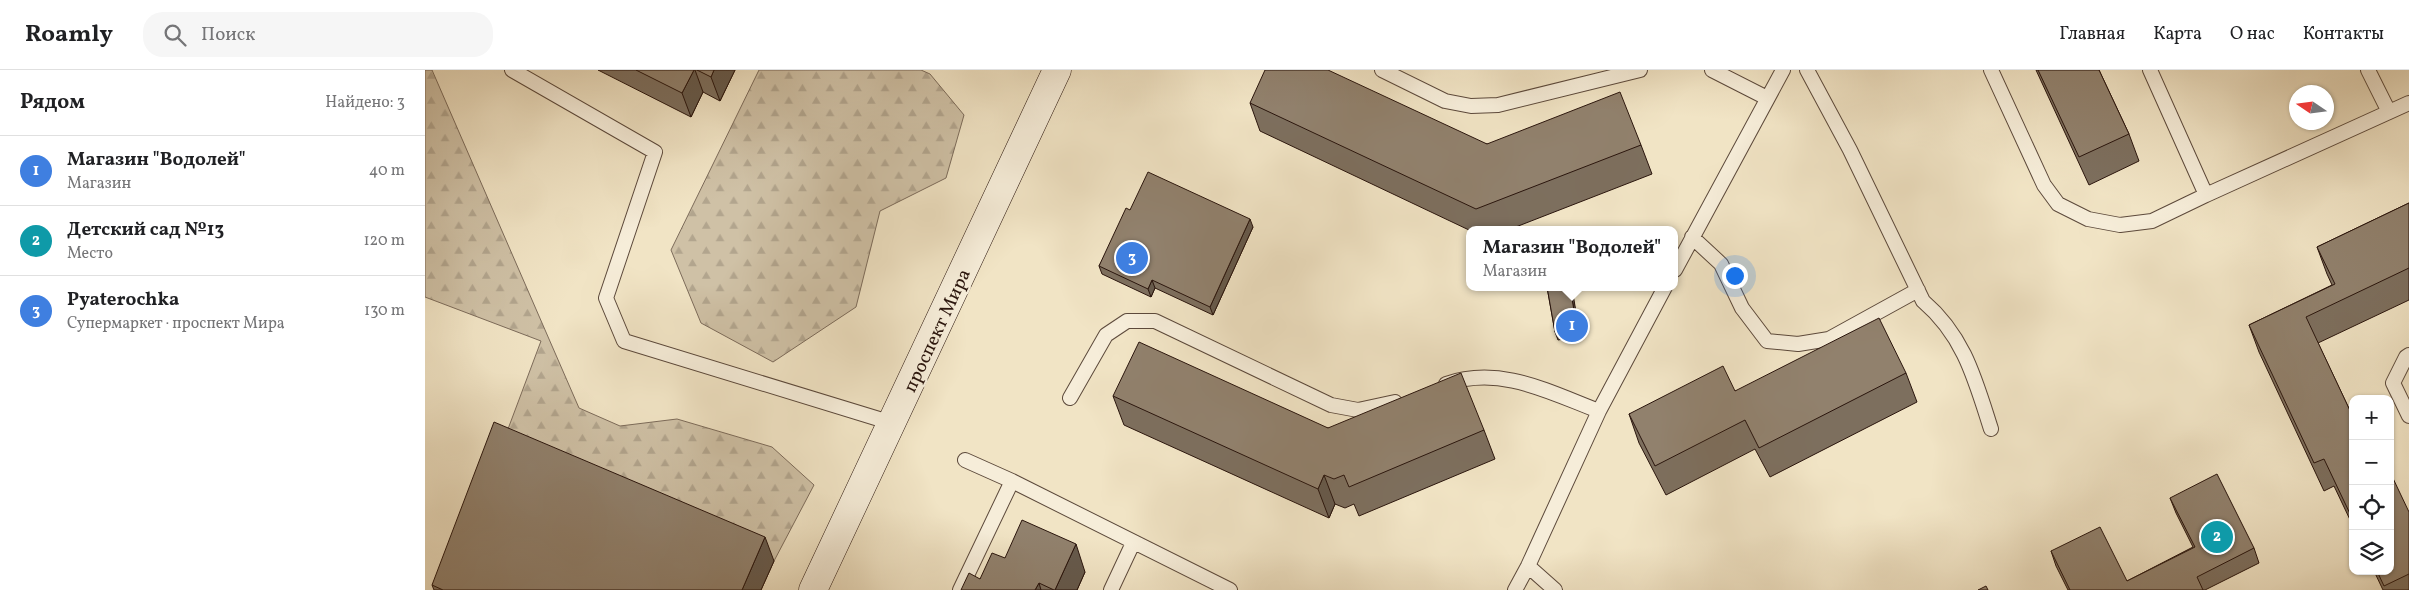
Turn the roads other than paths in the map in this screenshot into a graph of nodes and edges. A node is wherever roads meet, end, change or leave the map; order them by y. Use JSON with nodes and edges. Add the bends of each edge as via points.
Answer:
{"nodes":[{"id":1,"x":512,"y":70,"type":"edge"},
{"id":2,"x":1057,"y":70,"type":"edge"},
{"id":3,"x":1382,"y":70,"type":"edge"},
{"id":4,"x":1640,"y":70,"type":"edge"},
{"id":5,"x":1712,"y":70,"type":"edge"},
{"id":6,"x":1783,"y":70,"type":"edge"},
{"id":7,"x":1807,"y":70,"type":"edge"},
{"id":8,"x":1991,"y":70,"type":"edge"},
{"id":9,"x":2150,"y":70,"type":"edge"},
{"id":10,"x":2369,"y":70,"type":"edge"},
{"id":11,"x":1767,"y":98,"type":"junction"},
{"id":12,"x":2409,"y":102,"type":"edge"},
{"id":13,"x":2389,"y":112,"type":"junction"},
{"id":14,"x":2206,"y":195,"type":"junction"},
{"id":15,"x":1692,"y":237,"type":"junction"},
{"id":16,"x":1678,"y":264,"type":"edge"},
{"id":17,"x":1918,"y":290,"type":"junction"},
{"id":18,"x":1663,"y":291,"type":"edge"},
{"id":19,"x":2409,"y":355,"type":"edge"},
{"id":20,"x":1429,"y":390,"type":"edge"},
{"id":21,"x":1410,"y":397,"type":"edge"},
{"id":22,"x":1070,"y":398,"type":"dead end"},
{"id":23,"x":1599,"y":411,"type":"junction"},
{"id":24,"x":2409,"y":416,"type":"edge"},
{"id":25,"x":892,"y":424,"type":"junction"},
{"id":26,"x":1991,"y":429,"type":"dead end"},
{"id":27,"x":965,"y":460,"type":"dead end"},
{"id":28,"x":1012,"y":481,"type":"junction"},
{"id":29,"x":1133,"y":543,"type":"junction"},
{"id":30,"x":1528,"y":566,"type":"junction"},
{"id":31,"x":813,"y":590,"type":"edge"},
{"id":32,"x":960,"y":590,"type":"edge"},
{"id":33,"x":1111,"y":590,"type":"edge"},
{"id":34,"x":1230,"y":590,"type":"edge"},
{"id":35,"x":1515,"y":590,"type":"edge"},
{"id":36,"x":1555,"y":590,"type":"edge"}],
"edges":[{"from":1,"to":25,"type":"lane","via":[[655,152],[606,298],[624,341]]},
{"from":2,"to":25,"type":"main road","name":"проспект Мира"},
{"from":3,"to":4,"type":"lane","via":[[1445,101],[1471,106],[1498,105]]},
{"from":5,"to":11,"type":"lane"},
{"from":6,"to":11,"type":"lane"},
{"from":7,"to":17,"type":"lane"},
{"from":8,"to":14,"type":"lane","via":[[2043,185],[2058,204],[2088,219],[2120,225],[2152,221]]},
{"from":9,"to":14,"type":"lane"},
{"from":10,"to":13,"type":"lane"},
{"from":11,"to":15,"type":"lane"},
{"from":12,"to":13,"type":"lane"},
{"from":13,"to":14,"type":"lane"},
{"from":15,"to":16,"type":"lane"},
{"from":15,"to":17,"type":"lane","via":[[1721,264],[1742,308],[1767,341],[1798,344],[1829,339]]},
{"from":17,"to":26,"type":"lane","via":[[1923,301],[1941,316],[1961,346]]},
{"from":18,"to":23,"type":"lane"},
{"from":19,"to":24,"type":"lane","via":[[2393,383]]},
{"from":20,"to":23,"type":"lane","via":[[1457,380],[1486,376],[1518,380]]},
{"from":21,"to":22,"type":"lane","via":[[1359,410],[1331,405],[1155,321],[1127,321],[1106,335]]},
{"from":23,"to":30,"type":"lane"},
{"from":25,"to":31,"type":"main road","name":"проспект Мира"},
{"from":27,"to":28,"type":"lane"},
{"from":28,"to":29,"type":"lane"},
{"from":28,"to":32,"type":"lane"},
{"from":29,"to":33,"type":"lane"},
{"from":29,"to":34,"type":"lane"},
{"from":30,"to":35,"type":"lane"},
{"from":30,"to":36,"type":"lane"}]}
